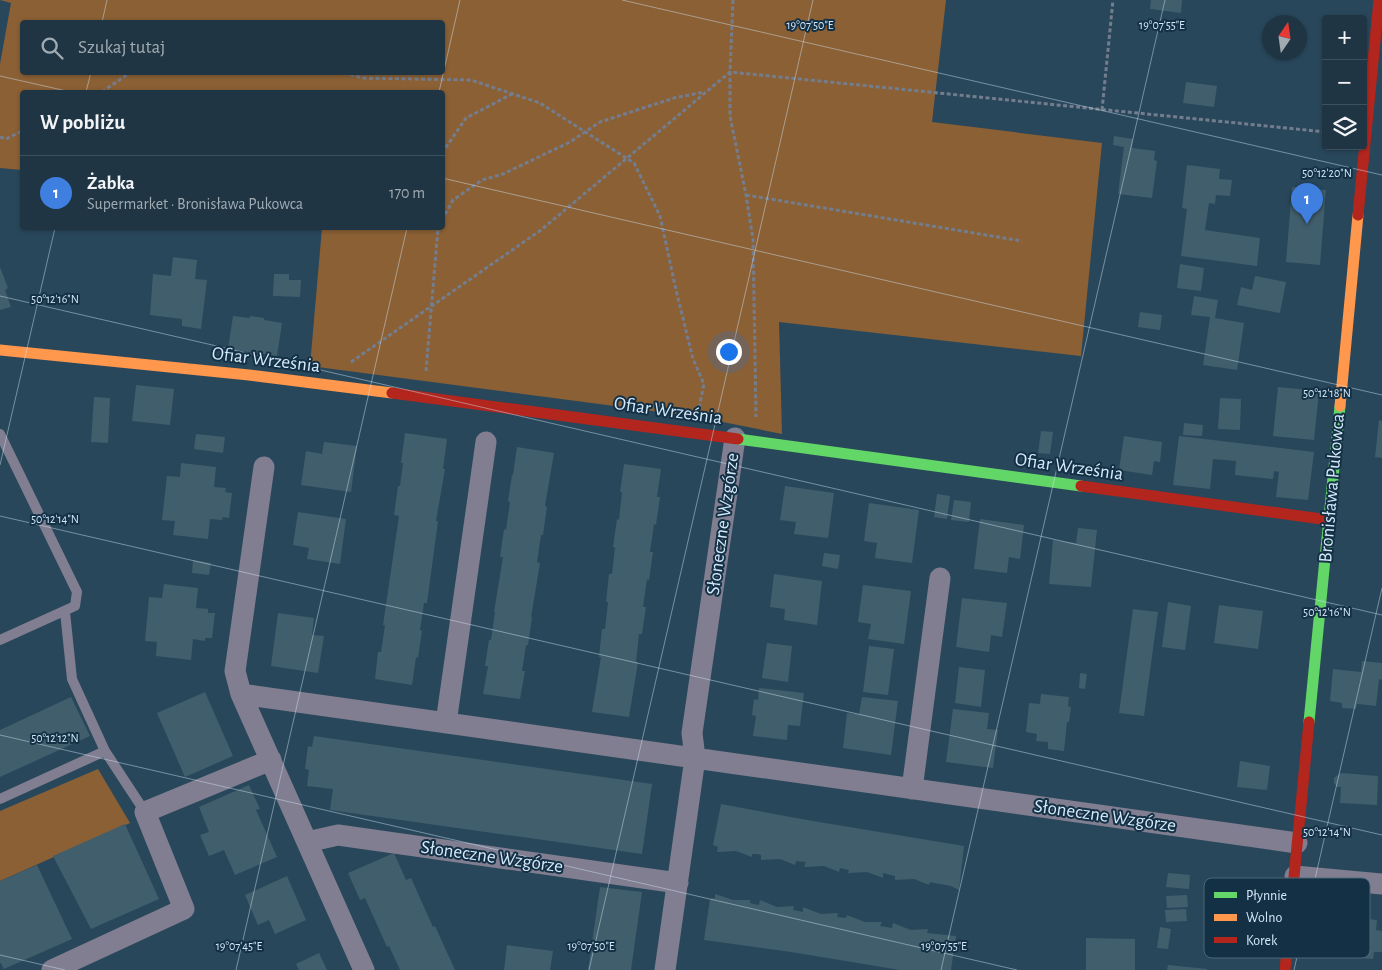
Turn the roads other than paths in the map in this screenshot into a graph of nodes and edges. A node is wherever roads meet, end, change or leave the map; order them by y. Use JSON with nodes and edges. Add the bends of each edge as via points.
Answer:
{"nodes":[{"id":1,"x":1379,"y":0,"type":"edge"},
{"id":2,"x":1375,"y":101,"type":"edge"},
{"id":3,"x":0,"y":350,"type":"edge"},
{"id":4,"x":0,"y":434,"type":"edge"},
{"id":5,"x":735,"y":438,"type":"junction"},
{"id":6,"x":486,"y":442,"type":"dead end"},
{"id":7,"x":264,"y":467,"type":"dead end"},
{"id":8,"x":1329,"y":520,"type":"junction"},
{"id":9,"x":940,"y":578,"type":"dead end"},
{"id":10,"x":65,"y":612,"type":"junction"},
{"id":11,"x":0,"y":640,"type":"edge"},
{"id":12,"x":241,"y":694,"type":"junction"},
{"id":13,"x":446,"y":723,"type":"junction"},
{"id":14,"x":105,"y":751,"type":"junction"},
{"id":15,"x":696,"y":758,"type":"junction"},
{"id":16,"x":271,"y":760,"type":"junction"},
{"id":17,"x":912,"y":789,"type":"junction"},
{"id":18,"x":0,"y":799,"type":"edge"},
{"id":19,"x":145,"y":812,"type":"junction"},
{"id":20,"x":308,"y":842,"type":"junction"},
{"id":21,"x":1298,"y":844,"type":"junction"},
{"id":22,"x":1295,"y":876,"type":"joint"},
{"id":23,"x":1317,"y":878,"type":"edge"},
{"id":24,"x":678,"y":883,"type":"junction"},
{"id":25,"x":52,"y":970,"type":"edge"},
{"id":26,"x":364,"y":970,"type":"edge"},
{"id":27,"x":665,"y":970,"type":"edge"}],
"edges":[{"from":1,"to":2,"type":"street","name":"Bronisława Pukowca"},
{"from":2,"to":8,"type":"street","name":"Bronisława Pukowca"},
{"from":3,"to":5,"type":"street","name":"Ofiar Września","via":[[249,375]]},
{"from":4,"to":10,"type":"lane","via":[[77,592],[75,606]]},
{"from":5,"to":8,"type":"street","name":"Ofiar Września"},
{"from":5,"to":15,"type":"street","name":"Słoneczne Wzgórze","via":[[692,733]]},
{"from":6,"to":13,"type":"street"},
{"from":7,"to":12,"type":"street","via":[[236,672]]},
{"from":8,"to":21,"type":"street","name":"Bronisława Pukowca"},
{"from":9,"to":17,"type":"street"},
{"from":10,"to":11,"type":"lane"},
{"from":10,"to":14,"type":"lane","via":[[72,679]]},
{"from":12,"to":13,"type":"street","name":"Słoneczne Wzgórze"},
{"from":12,"to":16,"type":"street"},
{"from":13,"to":15,"type":"street","name":"Słoneczne Wzgórze"},
{"from":14,"to":18,"type":"lane"},
{"from":14,"to":19,"type":"lane"},
{"from":15,"to":17,"type":"street","name":"Słoneczne Wzgórze"},
{"from":15,"to":24,"type":"street","name":"Słoneczne Wzgórze"},
{"from":16,"to":19,"type":"street"},
{"from":16,"to":20,"type":"street"},
{"from":17,"to":21,"type":"street","name":"Słoneczne Wzgórze"},
{"from":19,"to":25,"type":"street","via":[[184,909]]},
{"from":20,"to":24,"type":"street","name":"Słoneczne Wzgórze","via":[[338,835]]},
{"from":20,"to":26,"type":"street"},
{"from":21,"to":22,"type":"street","name":"Bronisława Pukowca"},
{"from":22,"to":23,"type":"street"},
{"from":24,"to":27,"type":"street","name":"Słoneczne Wzgórze"}]}
